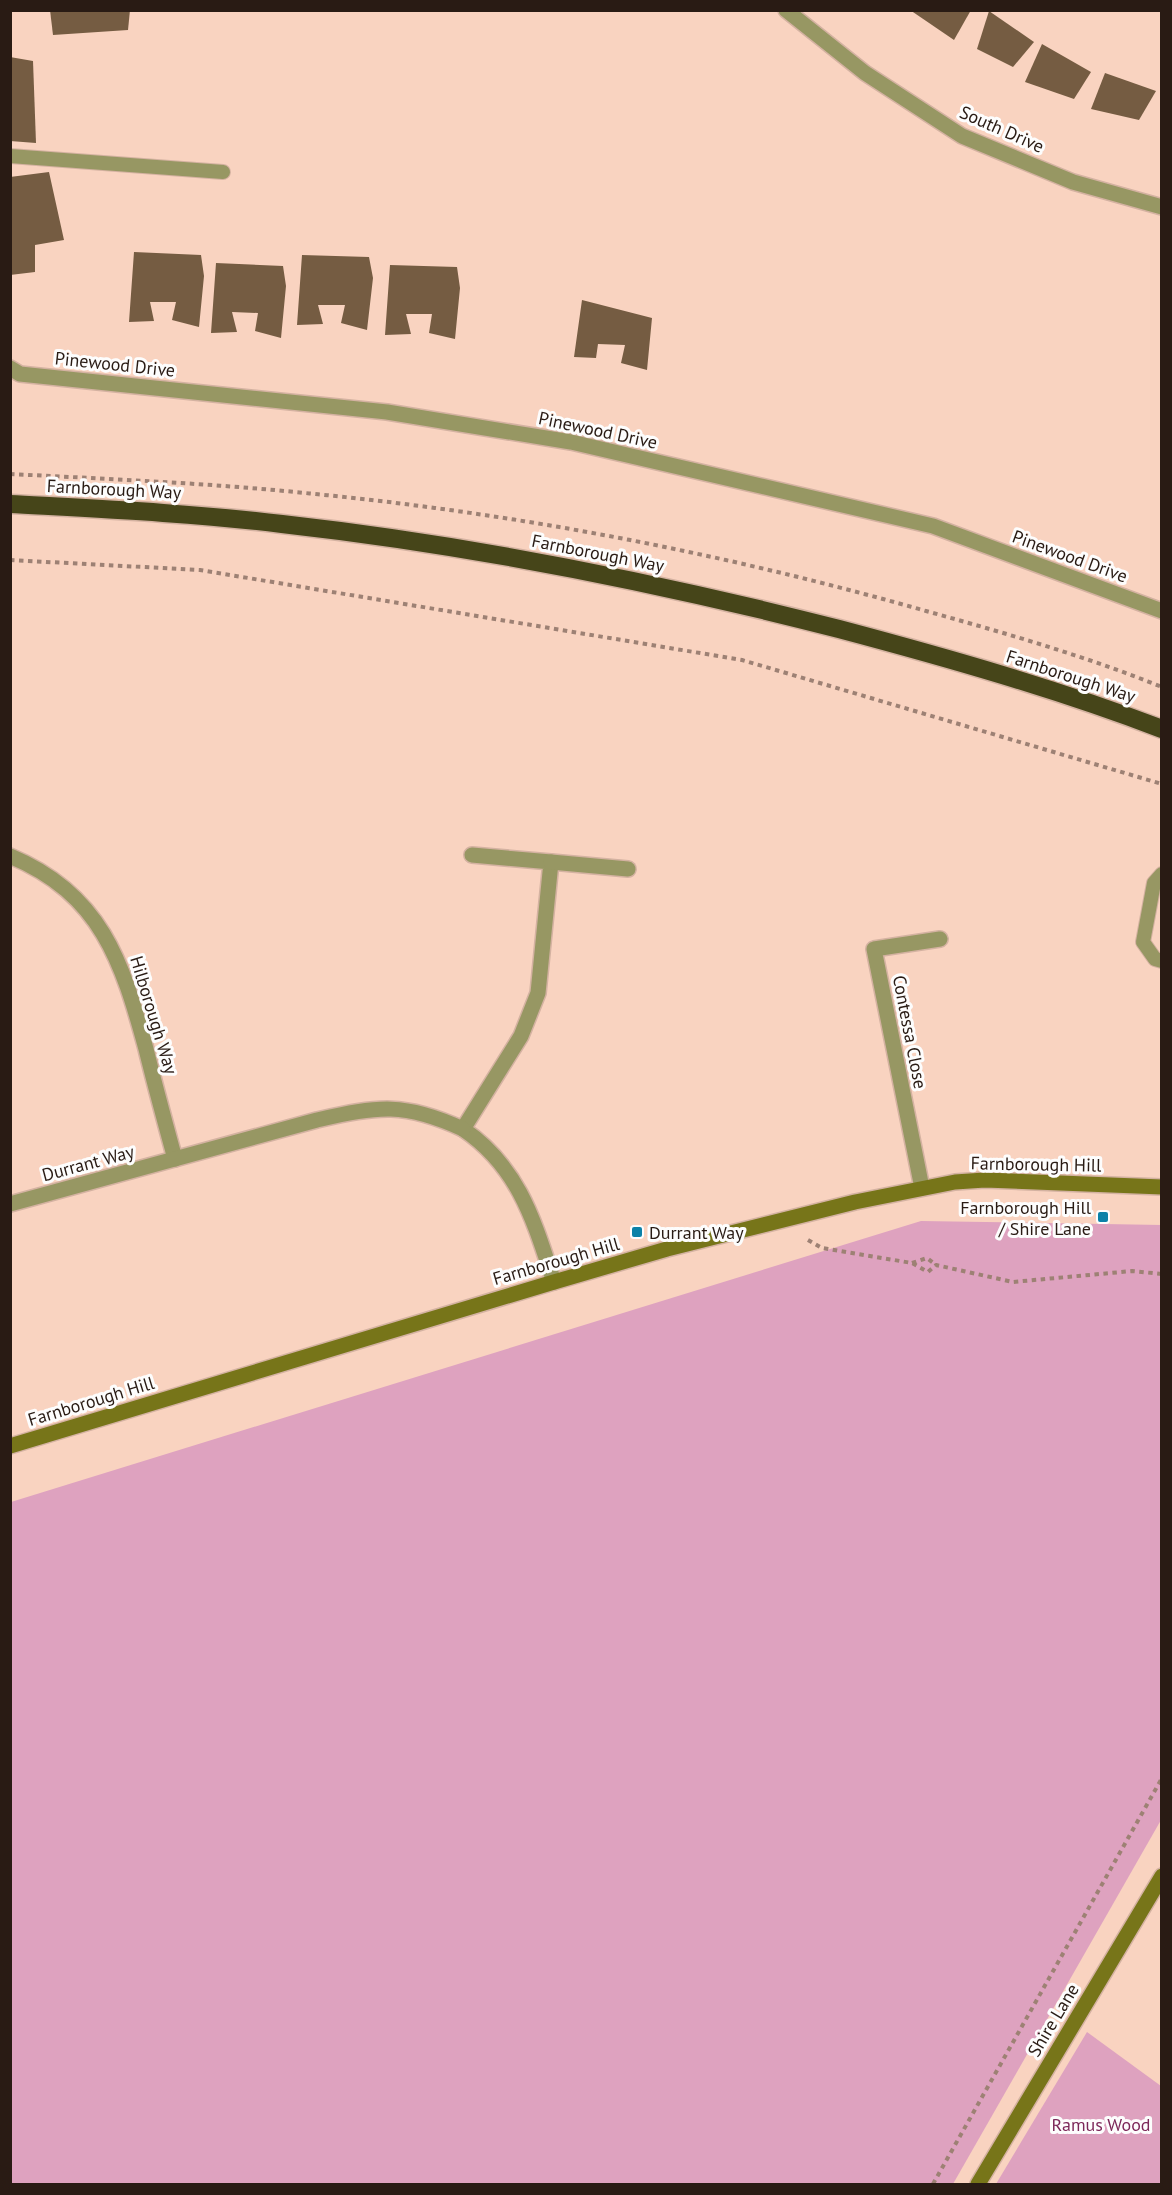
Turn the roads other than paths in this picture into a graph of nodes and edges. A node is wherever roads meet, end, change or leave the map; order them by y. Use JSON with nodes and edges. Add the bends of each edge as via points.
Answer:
{"nodes":[{"id":1,"x":786,"y":10,"type":"edge"},
{"id":2,"x":10,"y":156,"type":"edge"},
{"id":3,"x":223,"y":172,"type":"dead end"},
{"id":4,"x":1161,"y":207,"type":"edge"},
{"id":5,"x":10,"y":368,"type":"edge"},
{"id":6,"x":10,"y":504,"type":"edge"},
{"id":7,"x":1161,"y":611,"type":"edge"},
{"id":8,"x":1161,"y":729,"type":"edge"},
{"id":9,"x":472,"y":855,"type":"dead end"},
{"id":10,"x":10,"y":856,"type":"edge"},
{"id":11,"x":551,"y":862,"type":"junction"},
{"id":12,"x":628,"y":869,"type":"dead end"},
{"id":13,"x":1161,"y":874,"type":"edge"},
{"id":14,"x":940,"y":939,"type":"dead end"},
{"id":15,"x":1161,"y":961,"type":"edge"},
{"id":16,"x":464,"y":1129,"type":"junction"},
{"id":17,"x":175,"y":1159,"type":"junction"},
{"id":18,"x":1161,"y":1187,"type":"edge"},
{"id":19,"x":922,"y":1188,"type":"junction"},
{"id":20,"x":10,"y":1204,"type":"edge"},
{"id":21,"x":554,"y":1282,"type":"junction"},
{"id":22,"x":10,"y":1446,"type":"edge"},
{"id":23,"x":1161,"y":1876,"type":"edge"},
{"id":24,"x":978,"y":2184,"type":"edge"}],
"edges":[{"from":1,"to":4,"type":"street","name":"South Drive","via":[[865,73],[962,136],[1073,182]]},
{"from":2,"to":3,"type":"lane"},
{"from":5,"to":7,"type":"street","name":"Pinewood Drive","via":[[20,374],[387,412],[571,442],[933,526]]},
{"from":6,"to":8,"type":"highway","name":"Farnborough Way","via":[[283,524],[558,566],[719,600],[892,643],[1062,694]]},
{"from":9,"to":11,"type":"street"},
{"from":10,"to":17,"type":"street","name":"Hilborough Way","via":[[32,865],[71,894],[89,912],[114,951],[133,1003]]},
{"from":11,"to":12,"type":"street"},
{"from":11,"to":16,"type":"street","via":[[538,993],[521,1036]]},
{"from":13,"to":15,"type":"lane","via":[[1154,883],[1143,942]]},
{"from":14,"to":19,"type":"street","name":"Contessa Close","via":[[874,949]]},
{"from":16,"to":17,"type":"street","name":"Durrant Way","via":[[415,1111],[370,1109]]},
{"from":16,"to":21,"type":"street","name":"Durrant Way","via":[[499,1159],[516,1183]]},
{"from":17,"to":20,"type":"street","name":"Durrant Way"},
{"from":18,"to":19,"type":"main road","name":"Farnborough Hill","via":[[985,1180]]},
{"from":19,"to":21,"type":"main road","name":"Farnborough Hill","via":[[777,1221]]},
{"from":21,"to":22,"type":"main road","name":"Farnborough Hill"},
{"from":23,"to":24,"type":"main road","name":"Shire Lane"}]}
